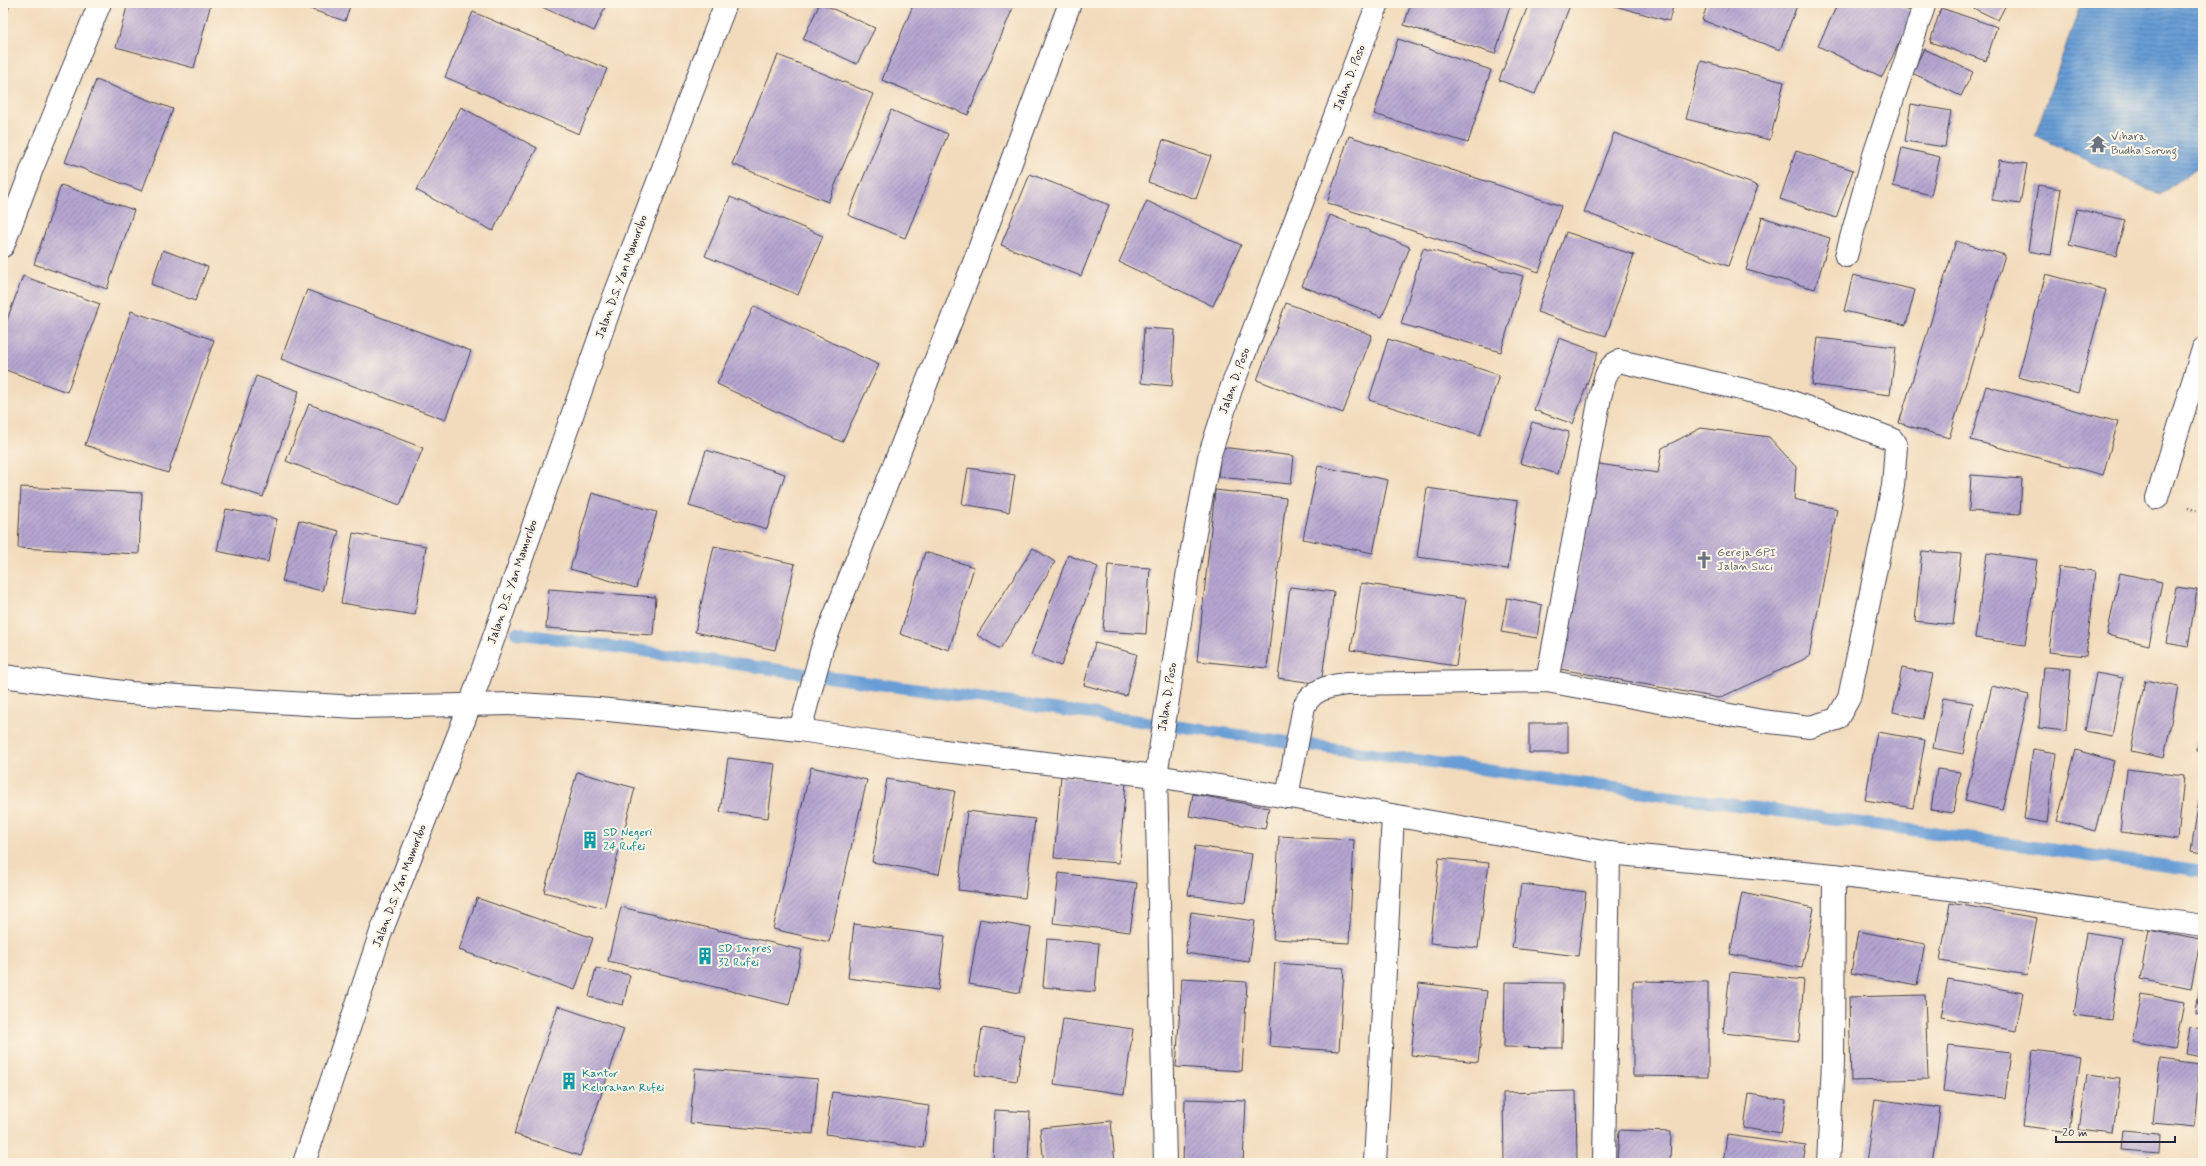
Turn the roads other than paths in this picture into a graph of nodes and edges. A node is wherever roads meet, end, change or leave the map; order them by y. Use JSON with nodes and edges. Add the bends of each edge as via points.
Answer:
{"nodes":[{"id":1,"x":100,"y":3,"type":"edge"},
{"id":2,"x":726,"y":3,"type":"edge"},
{"id":3,"x":1070,"y":3,"type":"edge"},
{"id":4,"x":1378,"y":3,"type":"edge"},
{"id":5,"x":1925,"y":3,"type":"edge"},
{"id":6,"x":3,"y":246,"type":"edge"},
{"id":7,"x":1846,"y":256,"type":"dead end"},
{"id":8,"x":2203,"y":349,"type":"edge"},
{"id":9,"x":2157,"y":498,"type":"dead end"},
{"id":10,"x":3,"y":676,"type":"edge"},
{"id":11,"x":1547,"y":681,"type":"junction"},
{"id":12,"x":470,"y":705,"type":"junction"},
{"id":13,"x":800,"y":730,"type":"junction"},
{"id":14,"x":1156,"y":776,"type":"junction"},
{"id":15,"x":1287,"y":797,"type":"junction"},
{"id":16,"x":1393,"y":816,"type":"junction"},
{"id":17,"x":1609,"y":854,"type":"junction"},
{"id":18,"x":1834,"y":875,"type":"junction"},
{"id":19,"x":2203,"y":926,"type":"edge"},
{"id":20,"x":304,"y":1163,"type":"edge"},
{"id":21,"x":1165,"y":1163,"type":"edge"},
{"id":22,"x":1375,"y":1163,"type":"edge"},
{"id":23,"x":1604,"y":1163,"type":"edge"},
{"id":24,"x":1828,"y":1163,"type":"edge"}],
"edges":[{"from":1,"to":6,"type":"street"},
{"from":2,"to":12,"type":"street","name":"Jalan D.S. Yan Mamoribo","via":[[611,305]]},
{"from":3,"to":13,"type":"street","via":[[972,267],[822,648]]},
{"from":4,"to":14,"type":"street","name":"Jalan D. Poso","via":[[1231,389],[1209,457]]},
{"from":5,"to":7,"type":"street","via":[[1874,155]]},
{"from":8,"to":9,"type":"street"},
{"from":10,"to":12,"type":"street","via":[[130,693],[356,707]]},
{"from":11,"to":11,"type":"street","via":[[1600,398],[1608,371],[1613,364],[1619,361],[1784,399],[1892,439],[1896,446],[1893,486],[1849,698],[1837,719],[1810,728]]},
{"from":11,"to":15,"type":"street","via":[[1328,686],[1308,699],[1304,706]]},
{"from":12,"to":13,"type":"street","via":[[520,704],[599,709]]},
{"from":12,"to":20,"type":"street","name":"Jalan D.S. Yan Mamoribo","via":[[381,932]]},
{"from":13,"to":14,"type":"street","via":[[919,748]]},
{"from":14,"to":15,"type":"street"},
{"from":14,"to":21,"type":"street","name":"Jalan D. Poso"},
{"from":15,"to":16,"type":"street"},
{"from":16,"to":17,"type":"street"},
{"from":16,"to":22,"type":"street"},
{"from":17,"to":18,"type":"street"},
{"from":17,"to":23,"type":"street"},
{"from":18,"to":19,"type":"street","via":[[1975,892]]},
{"from":18,"to":24,"type":"street","via":[[1833,1062]]}]}
